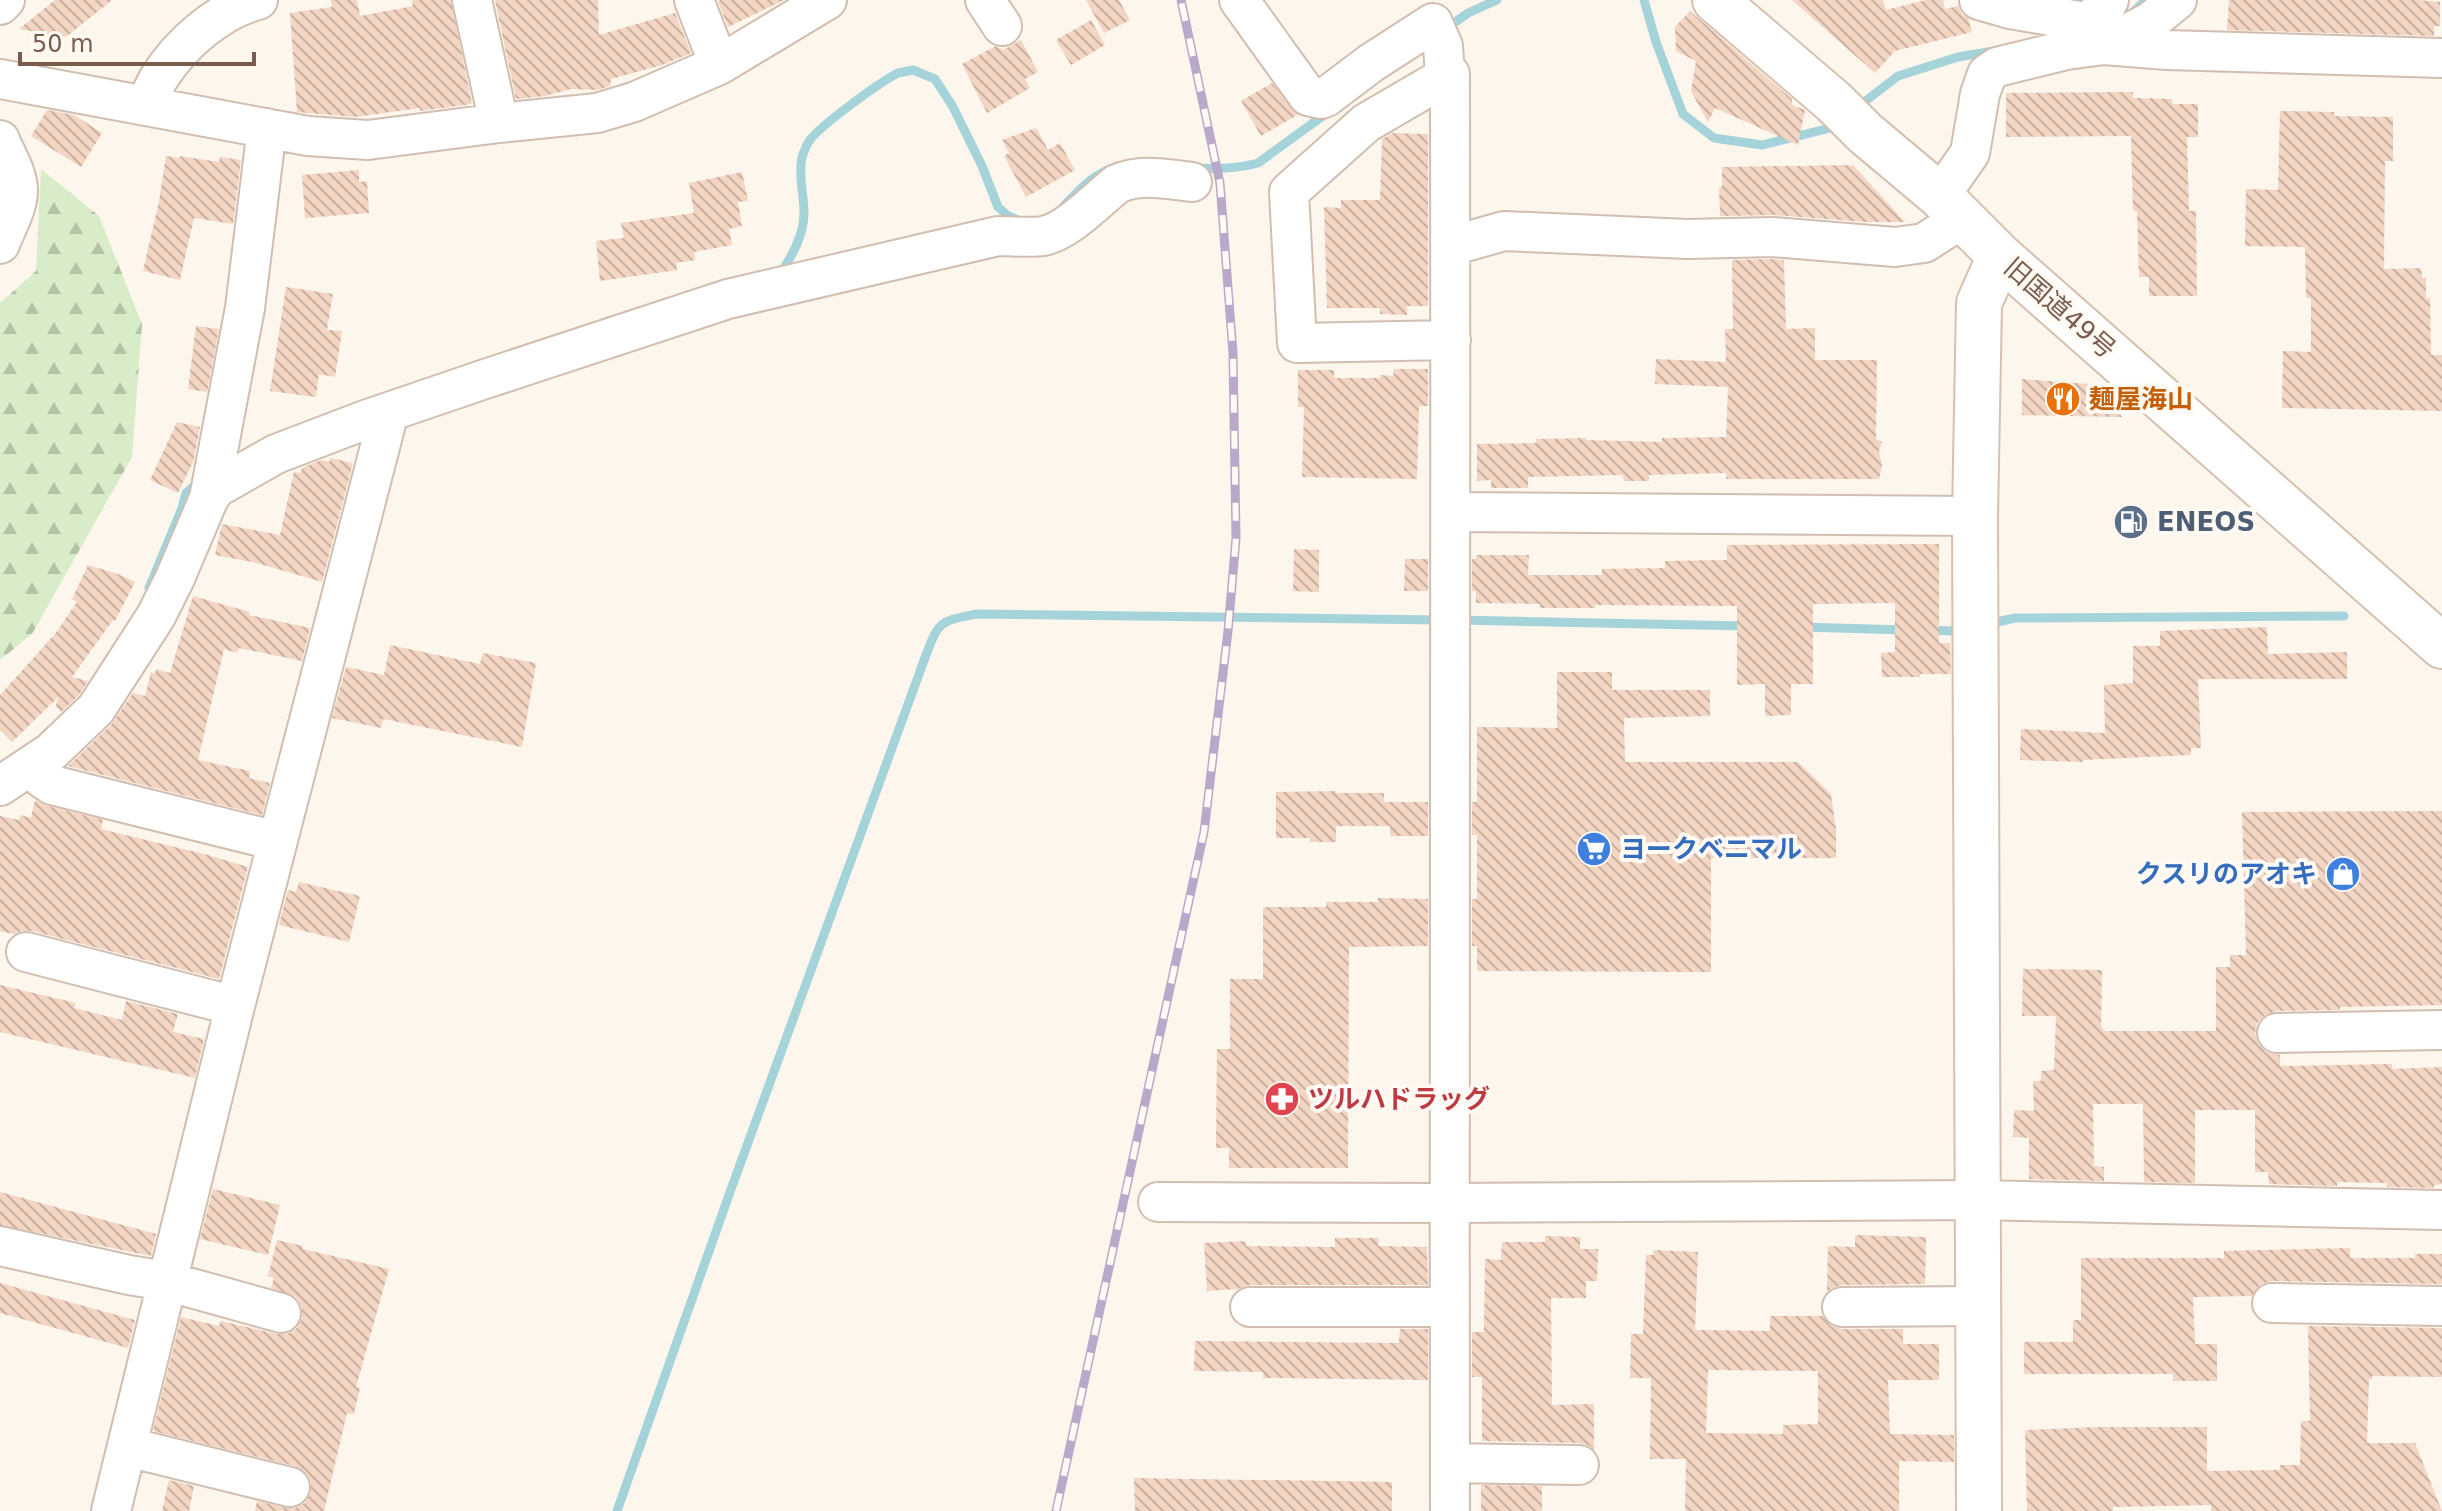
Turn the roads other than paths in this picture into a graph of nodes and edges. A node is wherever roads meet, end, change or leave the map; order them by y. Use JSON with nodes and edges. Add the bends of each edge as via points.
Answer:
{"nodes":[{"id":1,"x":5,"y":0,"type":"edge"},
{"id":2,"x":258,"y":0,"type":"edge"},
{"id":3,"x":472,"y":0,"type":"edge"},
{"id":4,"x":694,"y":0,"type":"edge"},
{"id":5,"x":827,"y":0,"type":"edge"},
{"id":6,"x":1239,"y":0,"type":"edge"},
{"id":7,"x":1715,"y":0,"type":"edge"},
{"id":8,"x":1979,"y":0,"type":"edge"},
{"id":9,"x":2177,"y":0,"type":"edge"},
{"id":10,"x":0,"y":5,"type":"edge"},
{"id":11,"x":2100,"y":21,"type":"edge"},
{"id":12,"x":1440,"y":49,"type":"junction"},
{"id":13,"x":2442,"y":58,"type":"edge"},
{"id":14,"x":719,"y":65,"type":"junction"},
{"id":15,"x":0,"y":79,"type":"edge"},
{"id":16,"x":145,"y":106,"type":"junction"},
{"id":17,"x":499,"y":123,"type":"junction"},
{"id":18,"x":267,"y":128,"type":"junction"},
{"id":19,"x":0,"y":140,"type":"edge"},
{"id":20,"x":1192,"y":182,"type":"dead end"},
{"id":21,"x":1951,"y":207,"type":"junction"},
{"id":22,"x":0,"y":244,"type":"edge"},
{"id":23,"x":1451,"y":246,"type":"junction"},
{"id":24,"x":2000,"y":256,"type":"junction"},
{"id":25,"x":1451,"y":340,"type":"junction"},
{"id":26,"x":389,"y":412,"type":"junction"},
{"id":27,"x":210,"y":490,"type":"junction"},
{"id":28,"x":1451,"y":512,"type":"junction"},
{"id":29,"x":1975,"y":516,"type":"junction"},
{"id":30,"x":2442,"y":646,"type":"edge"},
{"id":31,"x":35,"y":764,"type":"junction"},
{"id":32,"x":0,"y":786,"type":"edge"},
{"id":33,"x":277,"y":841,"type":"junction"},
{"id":34,"x":26,"y":952,"type":"dead end"},
{"id":35,"x":235,"y":1006,"type":"junction"},
{"id":36,"x":2442,"y":1030,"type":"edge"},
{"id":37,"x":2277,"y":1033,"type":"dead end"},
{"id":38,"x":1979,"y":1200,"type":"junction"},
{"id":39,"x":1158,"y":1202,"type":"dead end"},
{"id":40,"x":1449,"y":1203,"type":"junction"},
{"id":41,"x":2442,"y":1210,"type":"edge"},
{"id":42,"x":0,"y":1246,"type":"edge"},
{"id":43,"x":166,"y":1281,"type":"junction"},
{"id":44,"x":2272,"y":1303,"type":"dead end"},
{"id":45,"x":1979,"y":1306,"type":"junction"},
{"id":46,"x":2442,"y":1306,"type":"edge"},
{"id":47,"x":1250,"y":1307,"type":"dead end"},
{"id":48,"x":1450,"y":1307,"type":"junction"},
{"id":49,"x":1842,"y":1307,"type":"dead end"},
{"id":50,"x":281,"y":1313,"type":"dead end"},
{"id":51,"x":128,"y":1447,"type":"junction"},
{"id":52,"x":1450,"y":1463,"type":"junction"},
{"id":53,"x":1579,"y":1465,"type":"dead end"},
{"id":54,"x":290,"y":1487,"type":"dead end"},
{"id":55,"x":111,"y":1511,"type":"edge"},
{"id":56,"x":1450,"y":1511,"type":"edge"},
{"id":57,"x":1979,"y":1511,"type":"edge"}],
"edges":[{"from":1,"to":10,"type":"street"},
{"from":2,"to":16,"type":"street","via":[[227,12],[194,38],[173,59]]},
{"from":3,"to":17,"type":"street"},
{"from":4,"to":14,"type":"street"},
{"from":5,"to":14,"type":"street"},
{"from":6,"to":12,"type":"street","via":[[1314,99],[1326,97],[1371,63]]},
{"from":7,"to":21,"type":"street","name":"旧国道49号"},
{"from":8,"to":11,"type":"street"},
{"from":9,"to":11,"type":"street","via":[[2150,22]]},
{"from":11,"to":13,"type":"street","via":[[2182,50]]},
{"from":11,"to":21,"type":"street","via":[[2038,56],[1987,74],[1970,153]]},
{"from":12,"to":23,"type":"street","via":[[1450,74]]},
{"from":12,"to":25,"type":"street","via":[[1289,192],[1297,343]]},
{"from":14,"to":17,"type":"street","via":[[597,113]]},
{"from":15,"to":16,"type":"street"},
{"from":16,"to":18,"type":"street"},
{"from":17,"to":18,"type":"street","via":[[368,140]]},
{"from":18,"to":27,"type":"street","via":[[245,308]]},
{"from":19,"to":22,"type":"street","via":[[18,190]]},
{"from":20,"to":26,"type":"street","via":[[1136,177],[1117,184],[1053,233],[998,236],[728,299]]},
{"from":21,"to":23,"type":"street","via":[[1924,243],[1895,247],[1773,237],[1504,231]]},
{"from":21,"to":24,"type":"street","name":"旧国道49号"},
{"from":23,"to":25,"type":"street"},
{"from":24,"to":29,"type":"street","via":[[1979,303]]},
{"from":24,"to":30,"type":"street","name":"旧国道49号"},
{"from":25,"to":28,"type":"street"},
{"from":26,"to":27,"type":"street","via":[[276,454]]},
{"from":26,"to":33,"type":"street"},
{"from":27,"to":31,"type":"street","via":[[175,578],[129,660],[96,709]]},
{"from":28,"to":29,"type":"street"},
{"from":28,"to":40,"type":"street"},
{"from":29,"to":38,"type":"street"},
{"from":31,"to":32,"type":"street"},
{"from":31,"to":33,"type":"street","via":[[52,785]]},
{"from":33,"to":35,"type":"street"},
{"from":34,"to":35,"type":"street"},
{"from":35,"to":43,"type":"street"},
{"from":36,"to":37,"type":"street"},
{"from":38,"to":40,"type":"street"},
{"from":38,"to":41,"type":"street"},
{"from":38,"to":45,"type":"street"},
{"from":39,"to":40,"type":"street"},
{"from":40,"to":48,"type":"street"},
{"from":42,"to":43,"type":"street"},
{"from":43,"to":50,"type":"street"},
{"from":43,"to":51,"type":"street"},
{"from":44,"to":46,"type":"street"},
{"from":45,"to":49,"type":"street"},
{"from":45,"to":57,"type":"street"},
{"from":47,"to":48,"type":"street"},
{"from":48,"to":52,"type":"street"},
{"from":51,"to":54,"type":"street"},
{"from":51,"to":55,"type":"street"},
{"from":52,"to":53,"type":"street"},
{"from":52,"to":56,"type":"street"}]}
